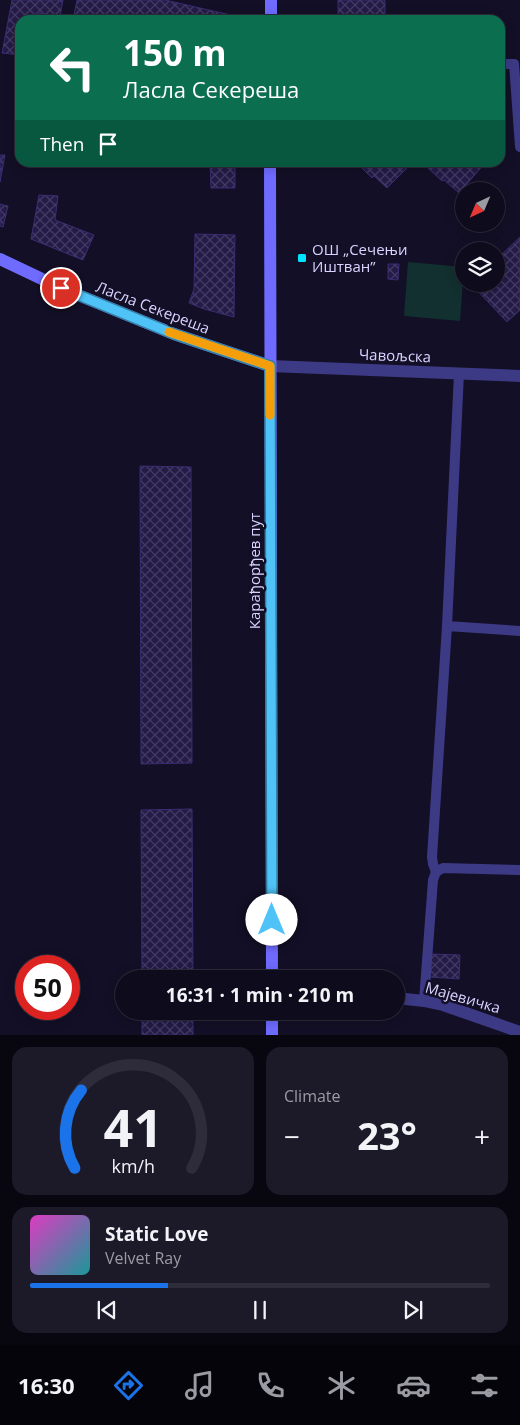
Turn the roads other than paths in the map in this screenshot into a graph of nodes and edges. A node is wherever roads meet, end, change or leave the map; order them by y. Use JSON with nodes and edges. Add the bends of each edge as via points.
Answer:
{"nodes":[{"id":1,"x":271,"y":0,"type":"edge"},
{"id":2,"x":271,"y":15,"type":"edge"},
{"id":3,"x":505,"y":64,"type":"edge"},
{"id":4,"x":520,"y":147,"type":"edge"},
{"id":5,"x":270,"y":167,"type":"edge"},
{"id":6,"x":0,"y":259,"type":"edge"},
{"id":7,"x":270,"y":366,"type":"junction"},
{"id":8,"x":458,"y":373,"type":"junction"},
{"id":9,"x":520,"y":376,"type":"edge"},
{"id":10,"x":447,"y":626,"type":"junction"},
{"id":11,"x":520,"y":631,"type":"edge"},
{"id":12,"x":520,"y":870,"type":"edge"},
{"id":13,"x":436,"y":872,"type":"junction"},
{"id":14,"x":272,"y":970,"type":"edge"},
{"id":15,"x":405,"y":999,"type":"edge"},
{"id":16,"x":424,"y":1001,"type":"junction"},
{"id":17,"x":272,"y":1020,"type":"edge"},
{"id":18,"x":520,"y":1032,"type":"edge"},
{"id":19,"x":272,"y":1035,"type":"edge"}],
"edges":[{"from":1,"to":2,"type":"main road"},
{"from":3,"to":4,"type":"lane","via":[[514,64]]},
{"from":5,"to":7,"type":"main road","name":"Карађорђев пут"},
{"from":6,"to":7,"type":"main road","name":"Ласла Секереша","via":[[174,334]]},
{"from":7,"to":8,"type":"street","name":"Чавољска"},
{"from":7,"to":14,"type":"main road","name":"Карађорђев пут"},
{"from":8,"to":9,"type":"street","name":"Чавољска"},
{"from":8,"to":10,"type":"lane"},
{"from":10,"to":11,"type":"lane"},
{"from":10,"to":13,"type":"lane","via":[[432,857]]},
{"from":12,"to":13,"type":"lane","via":[[443,868]]},
{"from":13,"to":16,"type":"lane"},
{"from":15,"to":16,"type":"street","name":"Мајевичка"},
{"from":16,"to":18,"type":"street","name":"Мајевичка"},
{"from":17,"to":19,"type":"main road"}]}
